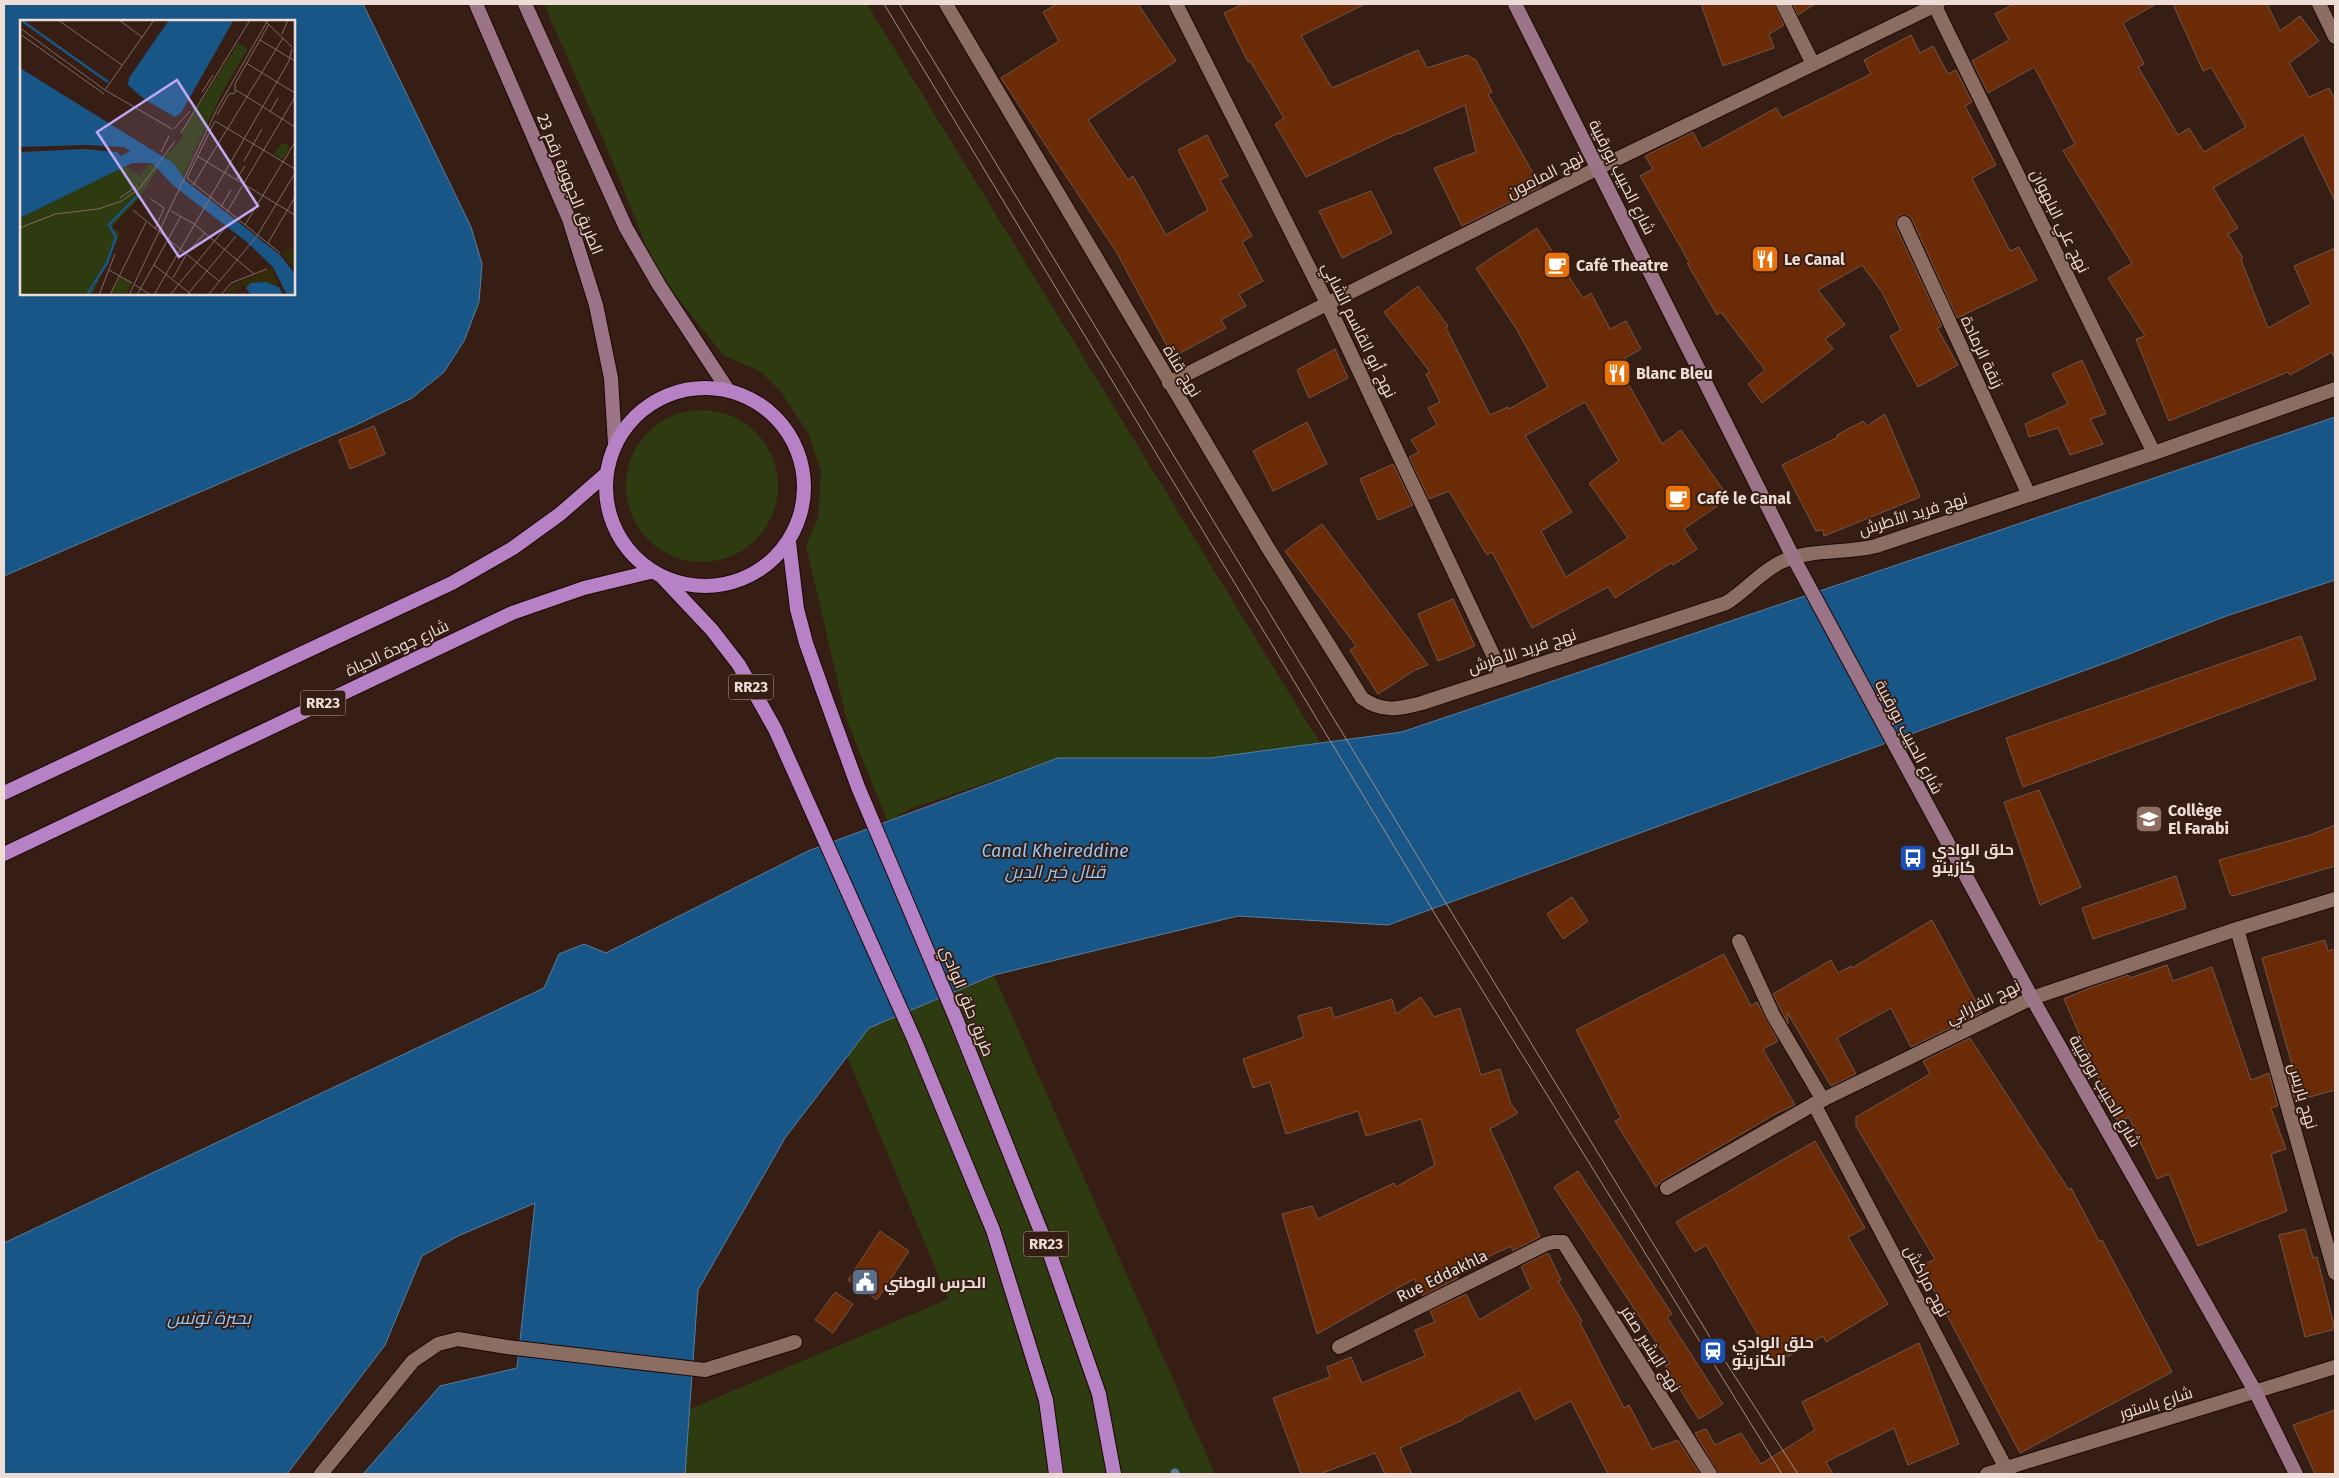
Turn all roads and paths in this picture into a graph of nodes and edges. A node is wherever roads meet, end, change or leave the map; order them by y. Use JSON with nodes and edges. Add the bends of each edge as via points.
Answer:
{"nodes":[{"id":1,"x":476,"y":4,"type":"edge"},
{"id":2,"x":525,"y":4,"type":"edge"},
{"id":3,"x":946,"y":4,"type":"edge"},
{"id":4,"x":1176,"y":4,"type":"edge"},
{"id":5,"x":1515,"y":4,"type":"edge"},
{"id":6,"x":1783,"y":4,"type":"edge"},
{"id":7,"x":1936,"y":4,"type":"edge"},
{"id":8,"x":2319,"y":4,"type":"edge"},
{"id":9,"x":2335,"y":37,"type":"edge"},
{"id":10,"x":1813,"y":64,"type":"junction"},
{"id":11,"x":1598,"y":168,"type":"junction"},
{"id":12,"x":1904,"y":223,"type":"dead end"},
{"id":13,"x":1327,"y":303,"type":"junction"},
{"id":14,"x":1169,"y":382,"type":"junction"},
{"id":15,"x":2335,"y":389,"type":"edge"},
{"id":16,"x":728,"y":390,"type":"junction"},
{"id":17,"x":615,"y":444,"type":"junction"},
{"id":18,"x":2154,"y":453,"type":"junction"},
{"id":19,"x":606,"y":474,"type":"junction"},
{"id":20,"x":2029,"y":495,"type":"junction"},
{"id":21,"x":789,"y":542,"type":"junction"},
{"id":22,"x":1796,"y":562,"type":"junction"},
{"id":23,"x":650,"y":572,"type":"junction"},
{"id":24,"x":664,"y":579,"type":"junction"},
{"id":25,"x":1503,"y":676,"type":"junction"},
{"id":26,"x":1422,"y":703,"type":"joint"},
{"id":27,"x":4,"y":793,"type":"edge"},
{"id":28,"x":4,"y":854,"type":"edge"},
{"id":29,"x":2335,"y":898,"type":"edge"},
{"id":30,"x":2237,"y":929,"type":"junction"},
{"id":31,"x":1740,"y":941,"type":"dead end"},
{"id":32,"x":2032,"y":998,"type":"junction"},
{"id":33,"x":1819,"y":1102,"type":"junction"},
{"id":34,"x":1667,"y":1188,"type":"dead end"},
{"id":35,"x":1563,"y":1242,"type":"joint"},
{"id":36,"x":2335,"y":1273,"type":"edge"},
{"id":37,"x":795,"y":1342,"type":"dead end"},
{"id":38,"x":1339,"y":1347,"type":"dead end"},
{"id":39,"x":2335,"y":1367,"type":"edge"},
{"id":40,"x":2255,"y":1391,"type":"junction"},
{"id":41,"x":2007,"y":1471,"type":"edge"},
{"id":42,"x":320,"y":1474,"type":"edge"},
{"id":43,"x":1056,"y":1474,"type":"edge"},
{"id":44,"x":1114,"y":1474,"type":"edge"},
{"id":45,"x":1710,"y":1474,"type":"edge"},
{"id":46,"x":1986,"y":1474,"type":"edge"},
{"id":47,"x":2296,"y":1474,"type":"edge"}],
"edges":[{"from":1,"to":17,"type":"main road","name":"الطريق الجهوية رقم 23","number":"RR23","via":[[568,219],[596,304],[611,378]]},
{"from":2,"to":16,"type":"main road","name":"الطريق الجهوية رقم 23","via":[[626,228]]},
{"from":3,"to":14,"type":"street","name":"نهج قناة"},
{"from":4,"to":13,"type":"street","name":"نهج أبو القاسم الشابي"},
{"from":5,"to":11,"type":"main road","name":"شارع الحبيب بورقيبة"},
{"from":6,"to":10,"type":"street"},
{"from":7,"to":10,"type":"street","name":"نهج المامون"},
{"from":7,"to":18,"type":"street","name":"نهج علي البلهوان"},
{"from":8,"to":9,"type":"street"},
{"from":10,"to":11,"type":"street","name":"نهج المامون"},
{"from":11,"to":13,"type":"street","name":"نهج المامون"},
{"from":11,"to":22,"type":"main road","name":"شارع الحبيب بورقيبة"},
{"from":12,"to":20,"type":"street","name":"زنقة الرمادة"},
{"from":13,"to":14,"type":"street","name":"نهج المامون"},
{"from":13,"to":25,"type":"street","name":"نهج أبو القاسم الشابي"},
{"from":14,"to":26,"type":"street","name":"نهج قناة","via":[[1362,698],[1390,710]]},
{"from":15,"to":18,"type":"street","name":"نهج فريد الأطرش"},
{"from":16,"to":17,"type":"highway","name":"الطريق الجهوية رقم 23","number":"RR23","via":[[694,388],[662,397],[635,417]]},
{"from":16,"to":21,"type":"highway","name":"الطريق الجهوية رقم 23","number":"RR23","via":[[757,402],[782,422],[798,450],[805,481],[802,513]]},
{"from":17,"to":19,"type":"highway","name":"الطريق الجهوية رقم 23","number":"RR23"},
{"from":18,"to":20,"type":"street","name":"نهج فريد الأطرش"},
{"from":19,"to":23,"type":"highway","name":"الطريق الجهوية رقم 23","number":"RR23","via":[[606,502],[614,529],[630,553]]},
{"from":19,"to":27,"type":"highway","via":[[528,537],[452,583]]},
{"from":20,"to":22,"type":"street","name":"نهج فريد الأطرش","via":[[1863,550],[1821,552]]},
{"from":21,"to":24,"type":"highway","name":"الطريق الجهوية رقم 23","number":"RR23","via":[[765,568],[733,584],[699,587]]},
{"from":21,"to":44,"type":"highway","name":"طريق حلق الوادي","number":"RR23","via":[[806,643],[858,787],[957,1021],[1050,1254],[1099,1394]]},
{"from":22,"to":25,"type":"street","name":"نهج فريد الأطرش","via":[[1764,572],[1726,603]]},
{"from":22,"to":32,"type":"main road","name":"شارع الحبيب بورقيبة"},
{"from":23,"to":24,"type":"highway","name":"الطريق الجهوية رقم 23","number":"RR23"},
{"from":23,"to":28,"type":"highway","name":"شارع جودة الحياة","number":"RR23","via":[[584,588],[512,613]]},
{"from":24,"to":43,"type":"highway","number":"RR23","via":[[712,630],[739,665],[775,729],[914,1039],[993,1230],[1046,1400]]},
{"from":25,"to":26,"type":"street","name":"نهج فريد الأطرش"},
{"from":29,"to":30,"type":"street","name":"نهج الفارابي"},
{"from":30,"to":32,"type":"street","name":"نهج الفارابي"},
{"from":30,"to":36,"type":"street","name":"نهج باريس"},
{"from":31,"to":33,"type":"street","name":"نهج مراكش","via":[[1773,1015]]},
{"from":32,"to":33,"type":"street","name":"نهج الفارابي"},
{"from":32,"to":40,"type":"main road","name":"شارع الحبيب بورقيبة"},
{"from":33,"to":34,"type":"street","name":"نهج الفارابي"},
{"from":33,"to":41,"type":"street","name":"نهج مراكش"},
{"from":35,"to":38,"type":"street","name":"Rue Eddakhla","via":[[1546,1244]]},
{"from":35,"to":45,"type":"street","name":"نهج البشير صفر"},
{"from":37,"to":42,"type":"street","via":[[705,1370],[458,1339],[438,1344],[413,1361]]},
{"from":39,"to":40,"type":"street","name":"شارع باستور"},
{"from":40,"to":41,"type":"street","name":"شارع باستور"},
{"from":40,"to":47,"type":"main road","name":"شارع الحبيب بورقيبة"},
{"from":41,"to":46,"type":"street","name":"شارع باستور"}]}
